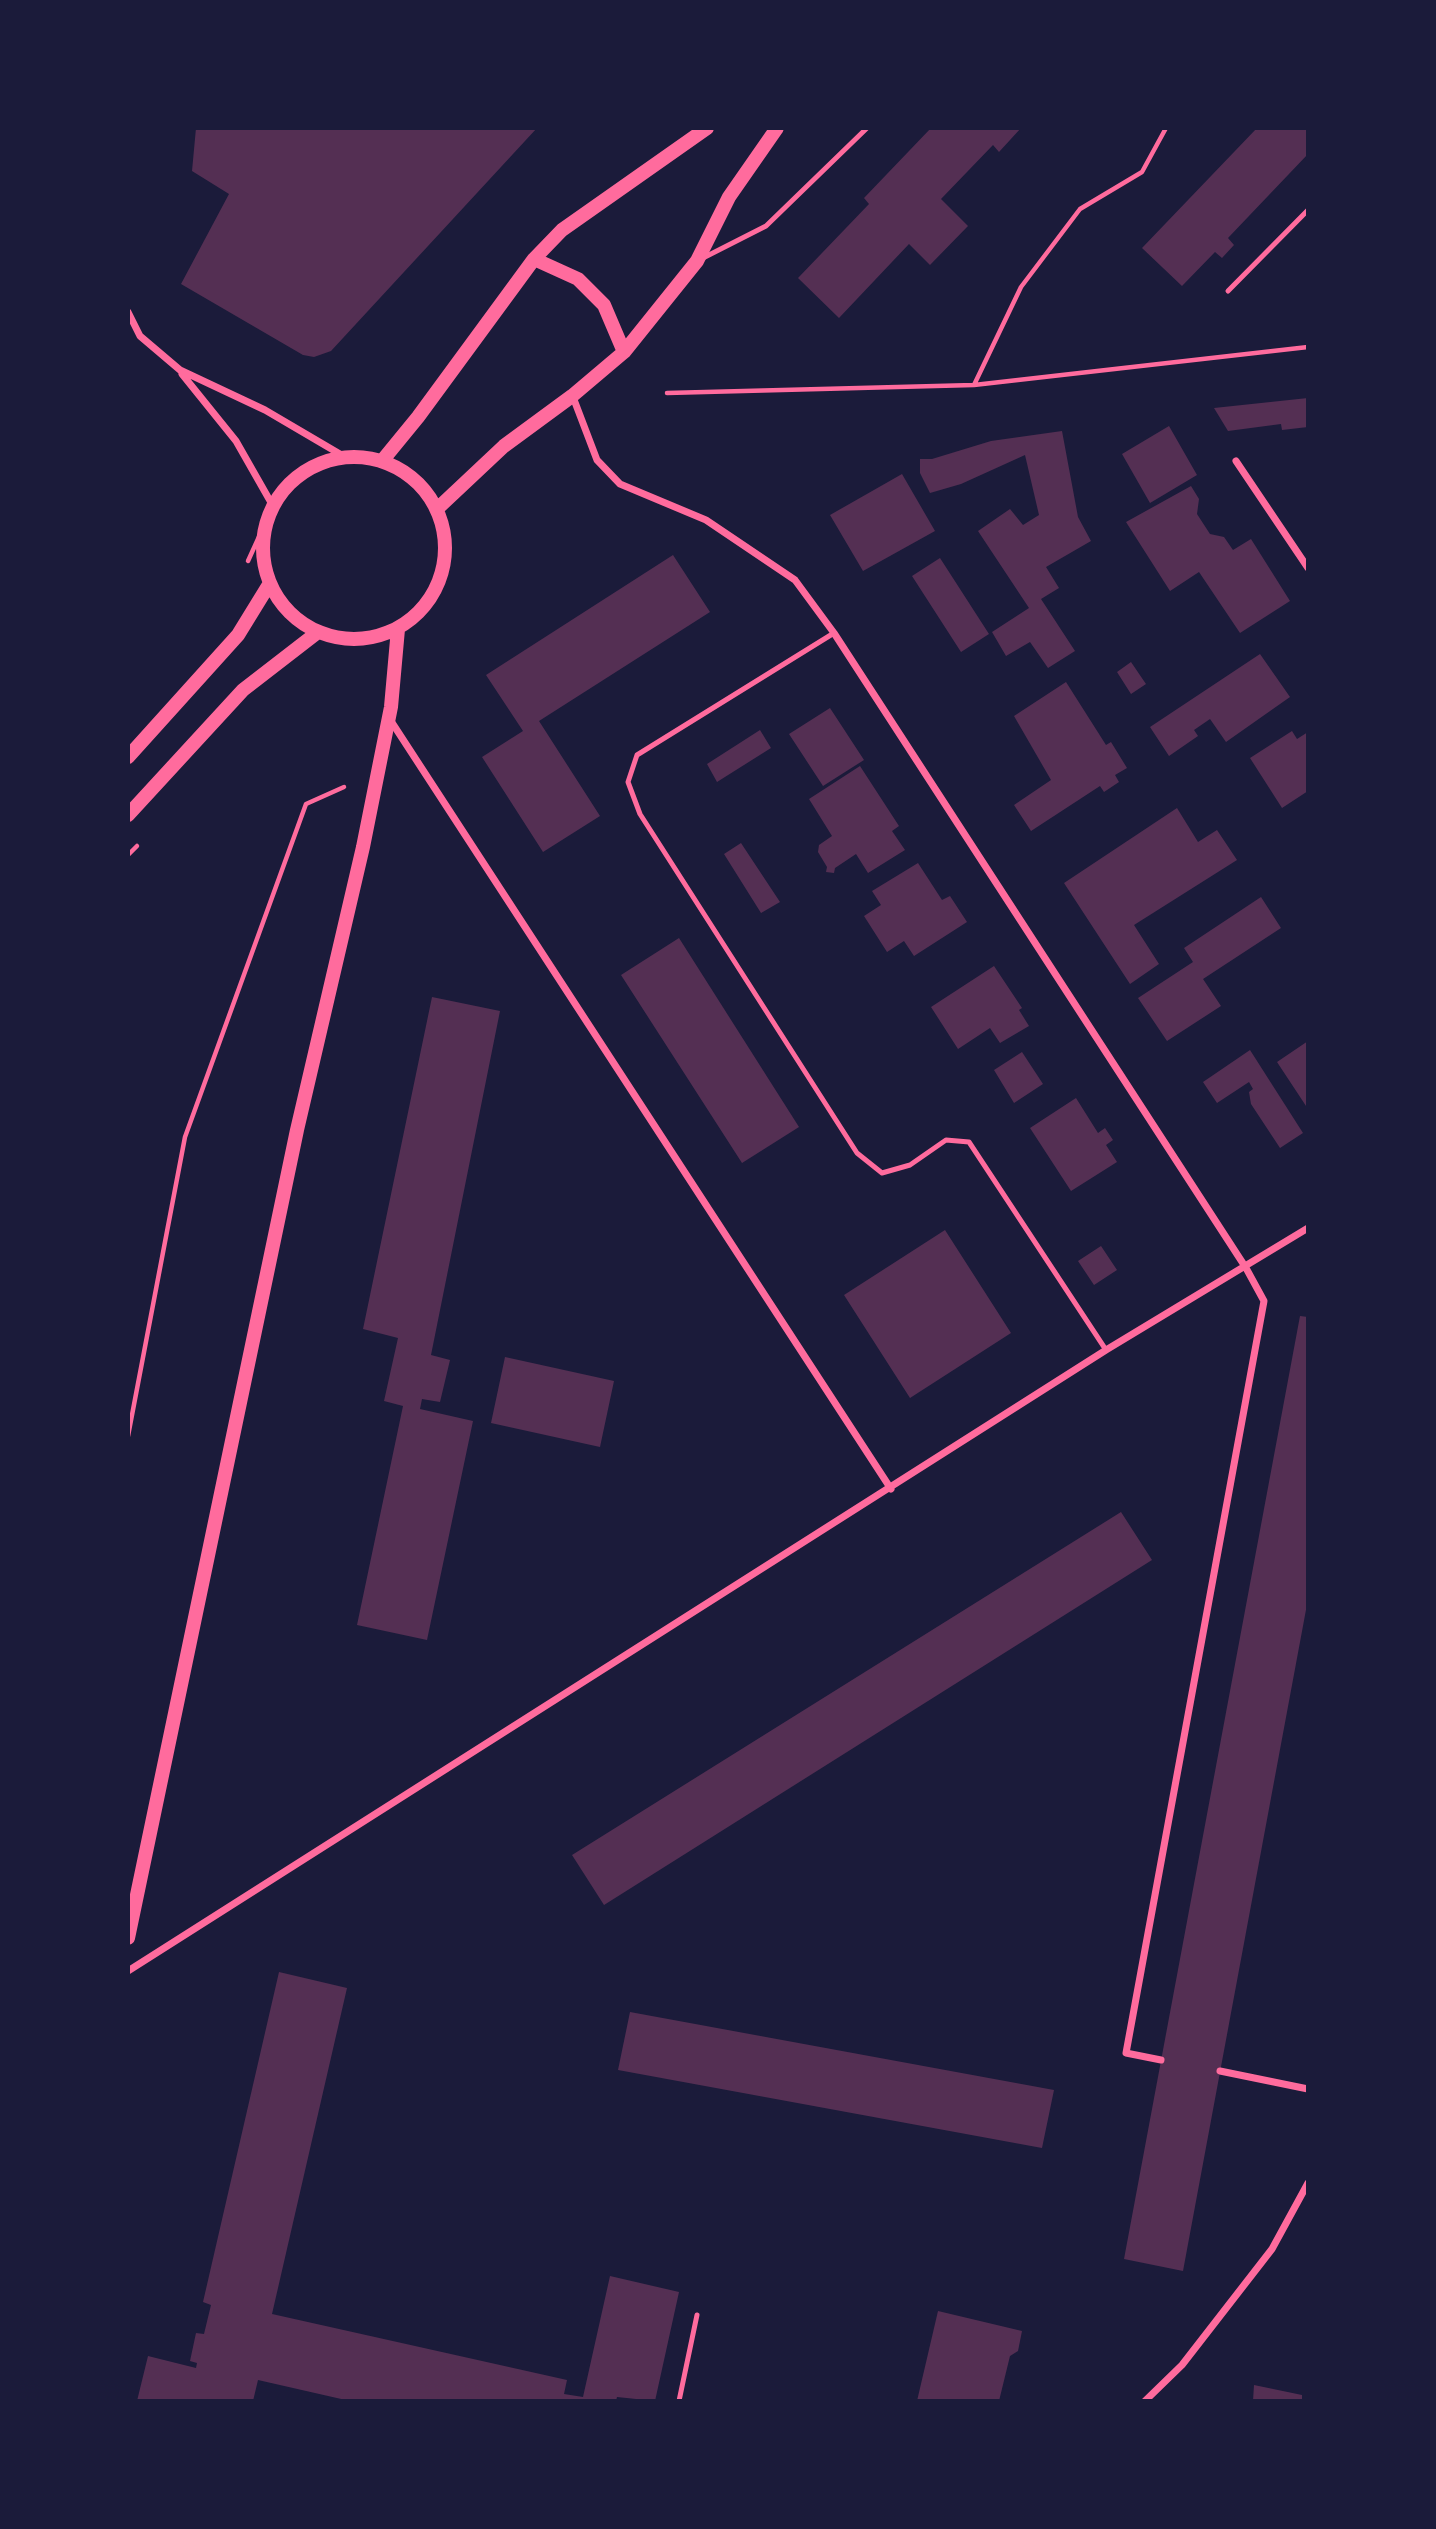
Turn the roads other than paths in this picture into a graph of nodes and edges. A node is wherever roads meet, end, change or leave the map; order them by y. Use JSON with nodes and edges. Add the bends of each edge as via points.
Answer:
{"nodes":[{"id":1,"x":707,"y":128,"type":"edge"},
{"id":2,"x":777,"y":128,"type":"edge"},
{"id":3,"x":867,"y":128,"type":"edge"},
{"id":4,"x":1308,"y":210,"type":"edge"},
{"id":5,"x":534,"y":259,"type":"junction"},
{"id":6,"x":697,"y":261,"type":"junction"},
{"id":7,"x":1228,"y":291,"type":"dead end"},
{"id":8,"x":128,"y":312,"type":"edge"},
{"id":9,"x":624,"y":352,"type":"junction"},
{"id":10,"x":180,"y":370,"type":"junction"},
{"id":11,"x":572,"y":396,"type":"junction"},
{"id":12,"x":345,"y":457,"type":"junction"},
{"id":13,"x":382,"y":461,"type":"junction"},
{"id":14,"x":1236,"y":461,"type":"dead end"},
{"id":15,"x":273,"y":506,"type":"junction"},
{"id":16,"x":437,"y":509,"type":"junction"},
{"id":17,"x":1308,"y":568,"type":"edge"},
{"id":18,"x":270,"y":583,"type":"junction"},
{"id":19,"x":398,"y":629,"type":"junction"},
{"id":20,"x":318,"y":632,"type":"junction"},
{"id":21,"x":834,"y":633,"type":"junction"},
{"id":22,"x":389,"y":717,"type":"junction"},
{"id":23,"x":128,"y":757,"type":"edge"},
{"id":24,"x":128,"y":815,"type":"edge"},
{"id":25,"x":1308,"y":1228,"type":"edge"},
{"id":26,"x":1246,"y":1268,"type":"junction"},
{"id":27,"x":1106,"y":1350,"type":"junction"},
{"id":28,"x":891,"y":1489,"type":"junction"},
{"id":29,"x":128,"y":1938,"type":"edge"},
{"id":30,"x":128,"y":1971,"type":"edge"},
{"id":31,"x":1161,"y":2060,"type":"dead end"},
{"id":32,"x":1220,"y":2071,"type":"dead end"},
{"id":33,"x":1308,"y":2088,"type":"edge"},
{"id":34,"x":1308,"y":2183,"type":"edge"},
{"id":35,"x":697,"y":2315,"type":"dead end"},
{"id":36,"x":679,"y":2401,"type":"edge"},
{"id":37,"x":1144,"y":2401,"type":"edge"}],
"edges":[{"from":1,"to":5,"type":"main road","via":[[562,230]]},
{"from":2,"to":6,"type":"main road","via":[[729,197]]},
{"from":3,"to":6,"type":"lane","via":[[766,226]]},
{"from":4,"to":7,"type":"lane"},
{"from":5,"to":9,"type":"main road","via":[[578,279],[604,305]]},
{"from":5,"to":13,"type":"main road"},
{"from":6,"to":9,"type":"main road"},
{"from":8,"to":10,"type":"street","via":[[140,336]]},
{"from":9,"to":11,"type":"main road"},
{"from":10,"to":12,"type":"street","via":[[265,410]]},
{"from":10,"to":15,"type":"street","via":[[236,441]]},
{"from":11,"to":16,"type":"main road","via":[[504,446]]},
{"from":11,"to":21,"type":"street","via":[[597,460],[620,484],[706,520],[795,580]]},
{"from":12,"to":13,"type":"main road"},
{"from":12,"to":15,"type":"main road","via":[[303,472]]},
{"from":13,"to":16,"type":"main road","via":[[423,488]]},
{"from":14,"to":17,"type":"street"},
{"from":15,"to":18,"type":"main road","via":[[263,545]]},
{"from":16,"to":19,"type":"main road","via":[[444,535],[444,563],[436,589],[420,612]]},
{"from":18,"to":20,"type":"main road","via":[[295,618]]},
{"from":18,"to":23,"type":"main road","via":[[239,635]]},
{"from":19,"to":20,"type":"main road","via":[[372,638],[345,639]]},
{"from":19,"to":22,"type":"main road"},
{"from":20,"to":24,"type":"main road","via":[[243,690]]},
{"from":21,"to":26,"type":"street"},
{"from":21,"to":27,"type":"lane","via":[[637,755],[628,782],[640,814],[857,1153],[882,1173],[910,1166],[946,1140],[969,1142]]},
{"from":22,"to":28,"type":"street"},
{"from":22,"to":29,"type":"main road","via":[[297,1130]]},
{"from":25,"to":26,"type":"street"},
{"from":26,"to":27,"type":"street"},
{"from":26,"to":31,"type":"street","via":[[1264,1301],[1259,1335],[1126,2053]]},
{"from":27,"to":28,"type":"street"},
{"from":28,"to":30,"type":"street"},
{"from":32,"to":33,"type":"street"},
{"from":34,"to":37,"type":"street","via":[[1272,2249],[1182,2365]]},
{"from":35,"to":36,"type":"lane"}]}
